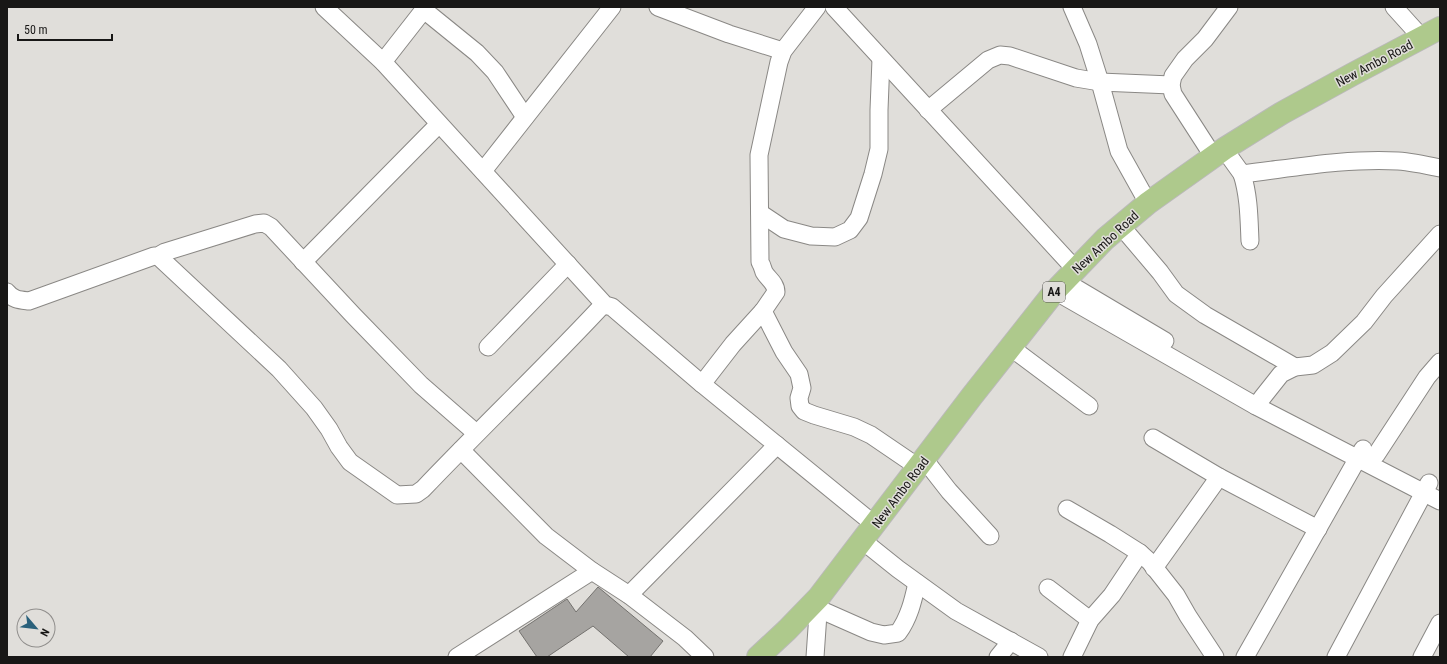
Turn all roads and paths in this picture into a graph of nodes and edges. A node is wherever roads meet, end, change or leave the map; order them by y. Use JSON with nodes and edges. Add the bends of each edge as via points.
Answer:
{"nodes":[{"id":1,"x":612,"y":7,"type":"edge"},
{"id":2,"x":658,"y":7,"type":"edge"},
{"id":3,"x":817,"y":7,"type":"edge"},
{"id":4,"x":834,"y":7,"type":"edge"},
{"id":5,"x":1072,"y":7,"type":"edge"},
{"id":6,"x":1229,"y":7,"type":"edge"},
{"id":7,"x":1394,"y":7,"type":"edge"},
{"id":8,"x":327,"y":8,"type":"edge"},
{"id":9,"x":425,"y":8,"type":"edge"},
{"id":10,"x":1431,"y":33,"type":"edge"},
{"id":11,"x":782,"y":51,"type":"junction"},
{"id":12,"x":881,"y":59,"type":"junction"},
{"id":13,"x":383,"y":62,"type":"junction"},
{"id":14,"x":1100,"y":82,"type":"junction"},
{"id":15,"x":1172,"y":85,"type":"junction"},
{"id":16,"x":928,"y":110,"type":"junction"},
{"id":17,"x":525,"y":117,"type":"junction"},
{"id":18,"x":439,"y":124,"type":"junction"},
{"id":19,"x":1219,"y":153,"type":"junction"},
{"id":20,"x":1440,"y":168,"type":"edge"},
{"id":21,"x":483,"y":171,"type":"junction"},
{"id":22,"x":1242,"y":174,"type":"junction"},
{"id":23,"x":1148,"y":203,"type":"junction"},
{"id":24,"x":760,"y":213,"type":"junction"},
{"id":25,"x":1121,"y":226,"type":"junction"},
{"id":26,"x":1440,"y":234,"type":"edge"},
{"id":27,"x":1250,"y":241,"type":"dead end"},
{"id":28,"x":158,"y":256,"type":"junction"},
{"id":29,"x":303,"y":262,"type":"junction"},
{"id":30,"x":568,"y":264,"type":"junction"},
{"id":31,"x":1065,"y":281,"type":"junction"},
{"id":32,"x":7,"y":292,"type":"edge"},
{"id":33,"x":605,"y":305,"type":"junction"},
{"id":34,"x":763,"y":311,"type":"junction"},
{"id":35,"x":488,"y":347,"type":"dead end"},
{"id":36,"x":1010,"y":347,"type":"junction"},
{"id":37,"x":1440,"y":362,"type":"edge"},
{"id":38,"x":1295,"y":367,"type":"junction"},
{"id":39,"x":702,"y":384,"type":"junction"},
{"id":40,"x":1259,"y":402,"type":"junction"},
{"id":41,"x":1089,"y":406,"type":"dead end"},
{"id":42,"x":476,"y":433,"type":"junction"},
{"id":43,"x":1153,"y":438,"type":"dead end"},
{"id":44,"x":777,"y":445,"type":"junction"},
{"id":45,"x":460,"y":450,"type":"junction"},
{"id":46,"x":1366,"y":454,"type":"junction"},
{"id":47,"x":921,"y":463,"type":"junction"},
{"id":48,"x":1219,"y":477,"type":"junction"},
{"id":49,"x":1431,"y":488,"type":"edge"},
{"id":50,"x":1440,"y":501,"type":"edge"},
{"id":51,"x":1067,"y":509,"type":"dead end"},
{"id":52,"x":1318,"y":529,"type":"junction"},
{"id":53,"x":869,"y":533,"type":"junction"},
{"id":54,"x":990,"y":536,"type":"dead end"},
{"id":55,"x":1140,"y":554,"type":"junction"},
{"id":56,"x":1154,"y":568,"type":"junction"},
{"id":57,"x":592,"y":571,"type":"junction"},
{"id":58,"x":917,"y":583,"type":"junction"},
{"id":59,"x":1048,"y":588,"type":"dead end"},
{"id":60,"x":628,"y":595,"type":"junction"},
{"id":61,"x":819,"y":603,"type":"junction"},
{"id":62,"x":1090,"y":620,"type":"junction"},
{"id":63,"x":1440,"y":623,"type":"edge"},
{"id":64,"x":1011,"y":641,"type":"junction"},
{"id":65,"x":457,"y":657,"type":"edge"},
{"id":66,"x":705,"y":657,"type":"edge"},
{"id":67,"x":758,"y":657,"type":"edge"},
{"id":68,"x":815,"y":657,"type":"edge"},
{"id":69,"x":998,"y":657,"type":"edge"},
{"id":70,"x":1039,"y":657,"type":"edge"},
{"id":71,"x":1072,"y":657,"type":"edge"},
{"id":72,"x":1215,"y":657,"type":"edge"},
{"id":73,"x":1244,"y":657,"type":"edge"},
{"id":74,"x":1336,"y":657,"type":"edge"},
{"id":75,"x":1422,"y":657,"type":"edge"}],
"edges":[{"from":1,"to":17,"type":"street"},
{"from":2,"to":11,"type":"street"},
{"from":3,"to":11,"type":"street"},
{"from":4,"to":12,"type":"street"},
{"from":5,"to":14,"type":"street","via":[[1088,44]]},
{"from":6,"to":15,"type":"street","via":[[1205,39],[1185,59],[1173,76]]},
{"from":7,"to":10,"type":"street"},
{"from":8,"to":13,"type":"street"},
{"from":9,"to":13,"type":"street"},
{"from":9,"to":17,"type":"street","via":[[477,53],[494,72]]},
{"from":10,"to":19,"type":"main road","name":"New Ambo Road","number":"A4","via":[[1282,113]]},
{"from":11,"to":24,"type":"street","via":[[759,155]]},
{"from":12,"to":16,"type":"street"},
{"from":12,"to":24,"type":"street","via":[[879,149],[859,218],[850,230],[835,237],[811,236],[784,229]]},
{"from":13,"to":18,"type":"street"},
{"from":14,"to":15,"type":"street"},
{"from":14,"to":16,"type":"street","via":[[1076,78],[1000,55],[988,60]]},
{"from":14,"to":23,"type":"street","via":[[1119,151]]},
{"from":15,"to":19,"type":"street","via":[[1173,94]]},
{"from":16,"to":31,"type":"street"},
{"from":17,"to":21,"type":"street"},
{"from":18,"to":21,"type":"street"},
{"from":18,"to":29,"type":"street"},
{"from":19,"to":22,"type":"street"},
{"from":19,"to":23,"type":"main road","name":"New Ambo Road","number":"A4"},
{"from":20,"to":22,"type":"street","via":[[1398,161],[1360,161]]},
{"from":21,"to":30,"type":"street"},
{"from":22,"to":27,"type":"street","via":[[1248,202]]},
{"from":23,"to":25,"type":"main road","name":"New Ambo Road","number":"A4"},
{"from":24,"to":34,"type":"street","via":[[760,262],[776,288],[774,296]]},
{"from":25,"to":31,"type":"main road","name":"New Ambo Road","number":"A4"},
{"from":25,"to":38,"type":"street","via":[[1176,294],[1205,315]]},
{"from":26,"to":38,"type":"street","via":[[1364,322],[1332,353],[1313,365]]},
{"from":28,"to":29,"type":"street","via":[[264,223],[271,227]]},
{"from":28,"to":32,"type":"street","via":[[29,301],[19,300]]},
{"from":28,"to":45,"type":"street","via":[[279,369],[314,408],[350,462],[397,495],[416,494],[423,489]]},
{"from":29,"to":42,"type":"street","via":[[421,385]]},
{"from":30,"to":33,"type":"street"},
{"from":30,"to":35,"type":"street"},
{"from":31,"to":36,"type":"main road","name":"New Ambo Road","number":"A4"},
{"from":31,"to":40,"type":"street"},
{"from":33,"to":39,"type":"street","via":[[612,307]]},
{"from":33,"to":42,"type":"street"},
{"from":34,"to":39,"type":"street"},
{"from":34,"to":47,"type":"street","via":[[784,352],[799,374],[802,388],[798,398],[804,411],[854,427]]},
{"from":36,"to":41,"type":"street"},
{"from":36,"to":47,"type":"main road","name":"New Ambo Road","number":"A4"},
{"from":37,"to":46,"type":"street"},
{"from":38,"to":40,"type":"street","via":[[1281,374]]},
{"from":39,"to":44,"type":"street"},
{"from":40,"to":46,"type":"street"},
{"from":42,"to":45,"type":"street"},
{"from":43,"to":48,"type":"street"},
{"from":44,"to":53,"type":"street"},
{"from":44,"to":60,"type":"street"},
{"from":45,"to":57,"type":"street","via":[[546,536]]},
{"from":46,"to":49,"type":"street"},
{"from":46,"to":52,"type":"street"},
{"from":47,"to":53,"type":"main road","name":"New Ambo Road","number":"A4"},
{"from":47,"to":54,"type":"street"},
{"from":48,"to":52,"type":"street"},
{"from":48,"to":56,"type":"street"},
{"from":49,"to":50,"type":"street"},
{"from":49,"to":74,"type":"street"},
{"from":51,"to":55,"type":"street"},
{"from":52,"to":73,"type":"street"},
{"from":53,"to":58,"type":"street"},
{"from":53,"to":61,"type":"main road","name":"New Ambo Road","number":"A4"},
{"from":55,"to":56,"type":"street"},
{"from":55,"to":62,"type":"street","via":[[1112,595]]},
{"from":56,"to":72,"type":"street","via":[[1176,595]]},
{"from":57,"to":60,"type":"street"},
{"from":57,"to":65,"type":"street"},
{"from":58,"to":61,"type":"street","via":[[904,626],[898,633],[871,632]]},
{"from":58,"to":64,"type":"street","via":[[956,611]]},
{"from":59,"to":62,"type":"street"},
{"from":60,"to":66,"type":"street","via":[[685,638]]},
{"from":61,"to":67,"type":"main road","name":"New Ambo Road","number":"A4"},
{"from":61,"to":68,"type":"street"},
{"from":62,"to":71,"type":"street"},
{"from":63,"to":75,"type":"street"},
{"from":64,"to":69,"type":"street"},
{"from":64,"to":70,"type":"street"}]}
